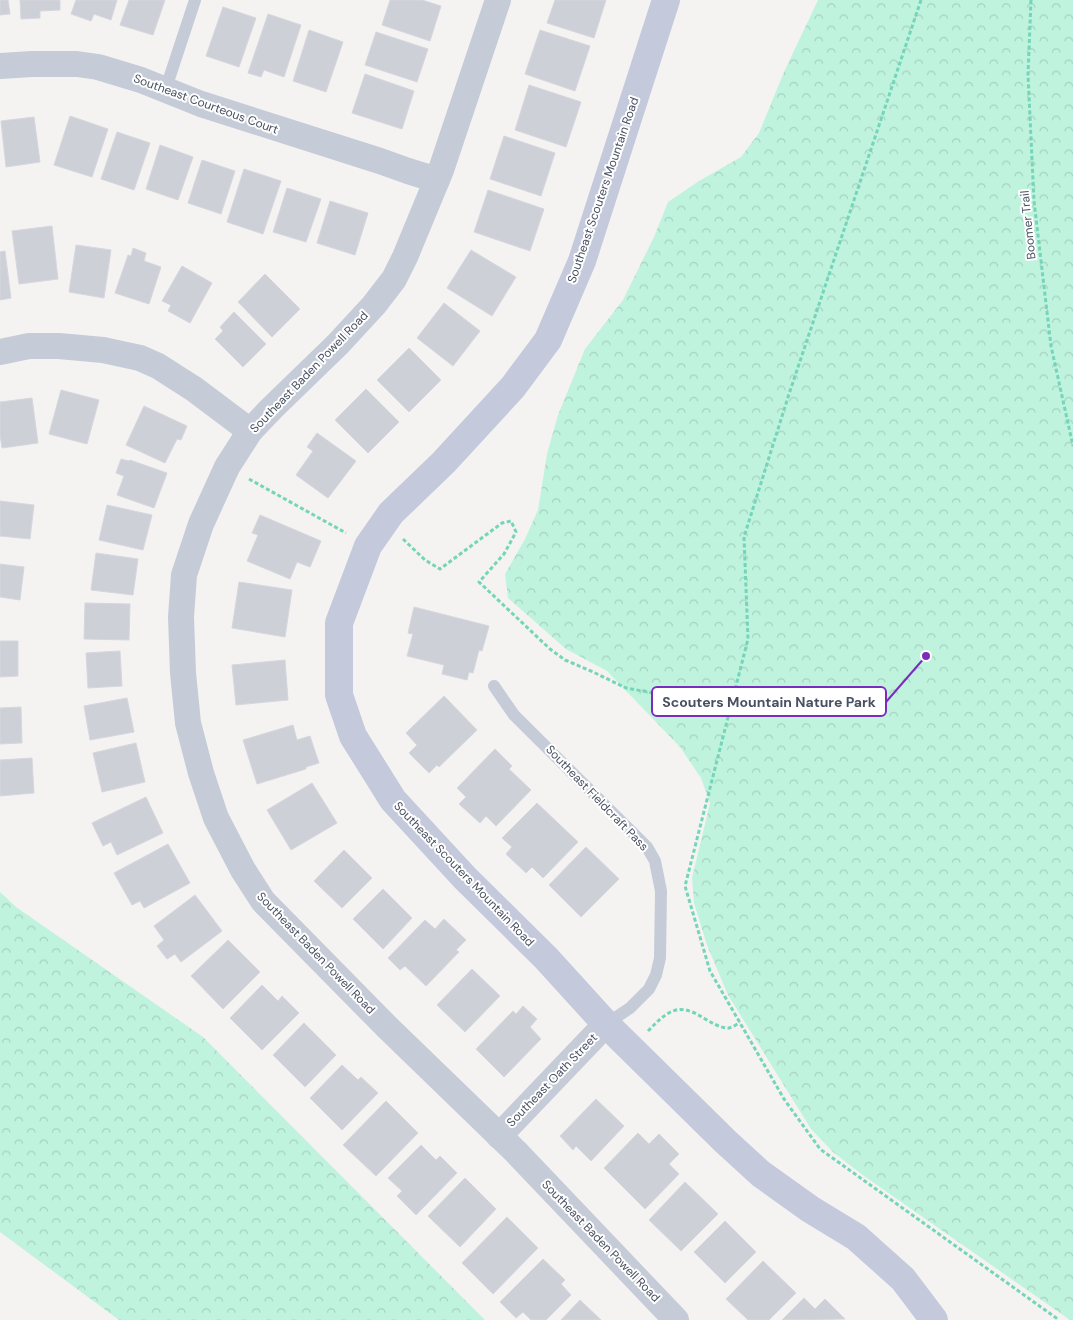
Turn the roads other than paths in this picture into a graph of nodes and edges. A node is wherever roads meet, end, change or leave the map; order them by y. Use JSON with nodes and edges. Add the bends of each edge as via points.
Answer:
{"nodes":[{"id":1,"x":195,"y":0,"type":"edge"},
{"id":2,"x":498,"y":0,"type":"edge"},
{"id":3,"x":666,"y":0,"type":"edge"},
{"id":4,"x":0,"y":66,"type":"edge"},
{"id":5,"x":165,"y":91,"type":"junction"},
{"id":6,"x":437,"y":180,"type":"junction"},
{"id":7,"x":0,"y":352,"type":"edge"},
{"id":8,"x":250,"y":431,"type":"junction"},
{"id":9,"x":494,"y":686,"type":"dead end"},
{"id":10,"x":606,"y":1024,"type":"junction"},
{"id":11,"x":499,"y":1136,"type":"junction"},
{"id":12,"x":676,"y":1320,"type":"edge"},
{"id":13,"x":934,"y":1320,"type":"edge"}],
"edges":[{"from":1,"to":5,"type":"lane"},
{"from":2,"to":6,"type":"street","name":"Southeast Baden Powell Road"},
{"from":3,"to":10,"type":"street","name":"Southeast Scouters Mountain Road","via":[[582,261],[548,340],[513,387],[444,462],[391,513],[368,546],[339,623],[339,695],[353,736],[393,800]]},
{"from":4,"to":5,"type":"street","name":"Southeast Courteous Court","via":[[77,64],[98,67]]},
{"from":5,"to":6,"type":"street","name":"Southeast Courteous Court"},
{"from":6,"to":8,"type":"street","name":"Southeast Baden Powell Road","via":[[394,279],[338,344]]},
{"from":7,"to":8,"type":"street","via":[[29,346],[59,346],[140,358],[194,389]]},
{"from":8,"to":11,"type":"street","name":"Southeast Baden Powell Road","via":[[227,467],[184,575],[181,617],[188,723],[216,818],[243,870],[264,901]]},
{"from":9,"to":10,"type":"lane","name":"Southeast Fieldcraft Pass","via":[[514,715],[648,846],[655,861],[661,891],[660,958],[656,975],[649,989],[630,1008]]},
{"from":10,"to":11,"type":"street","name":"Southeast Oath Street"},
{"from":10,"to":13,"type":"street","name":"Southeast Scouters Mountain Road","via":[[761,1174],[856,1237],[903,1278]]},
{"from":11,"to":12,"type":"street","name":"Southeast Baden Powell Road"}]}
